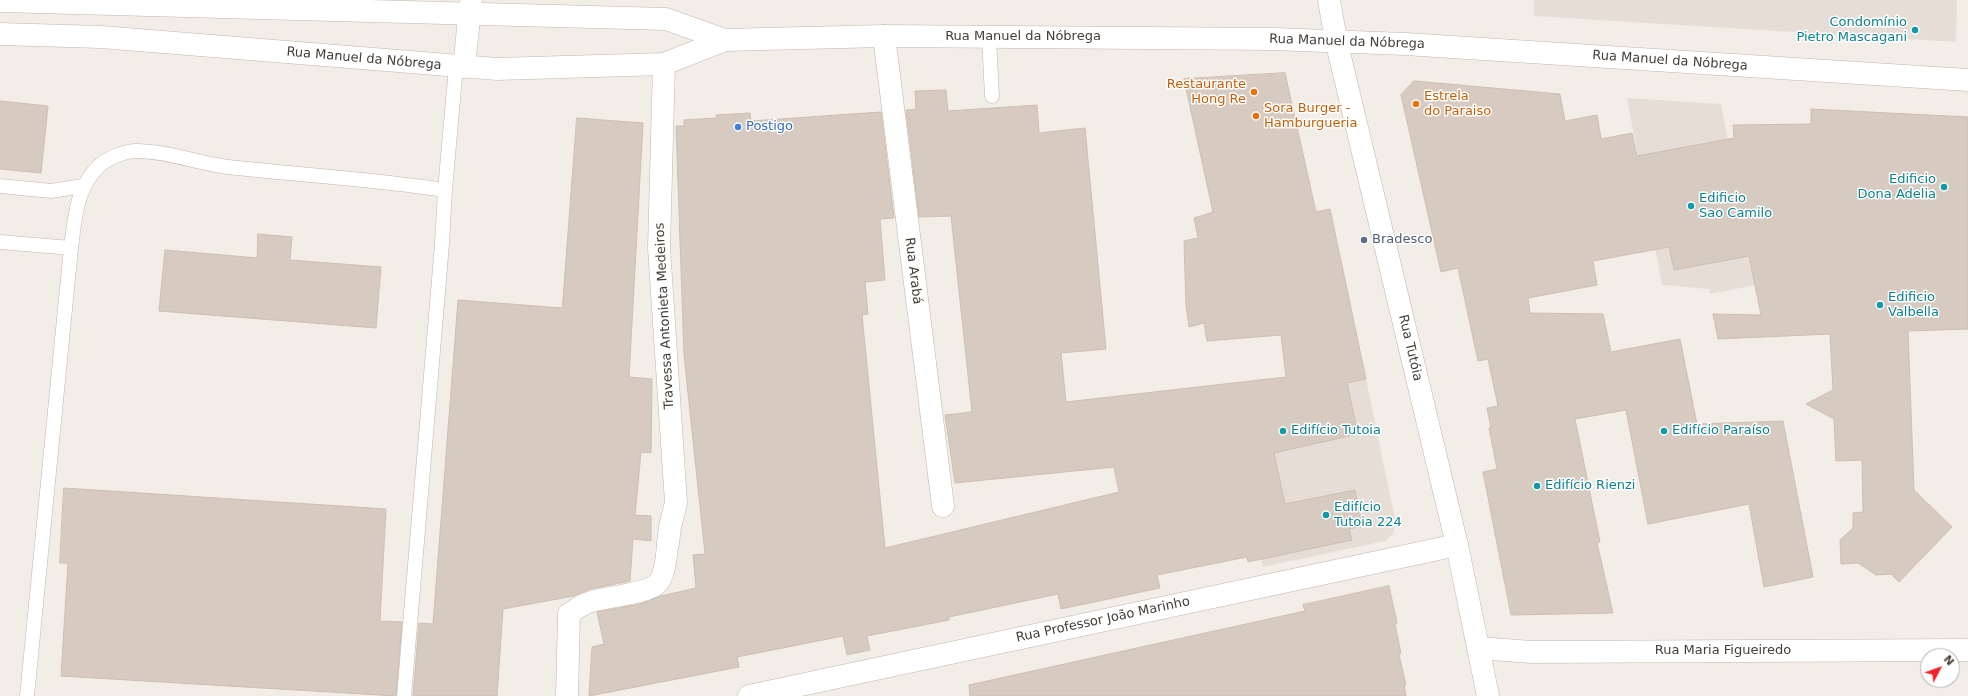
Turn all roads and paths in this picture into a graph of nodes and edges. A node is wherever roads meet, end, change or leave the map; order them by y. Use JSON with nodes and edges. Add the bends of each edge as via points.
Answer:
{"nodes":[{"id":1,"x":1329,"y":0,"type":"edge"},
{"id":2,"x":0,"y":1,"type":"edge"},
{"id":3,"x":470,"y":7,"type":"edge"},
{"id":4,"x":0,"y":34,"type":"edge"},
{"id":5,"x":884,"y":36,"type":"junction"},
{"id":6,"x":989,"y":37,"type":"junction"},
{"id":7,"x":725,"y":40,"type":"junction"},
{"id":8,"x":1336,"y":40,"type":"junction"},
{"id":9,"x":664,"y":64,"type":"junction"},
{"id":10,"x":460,"y":67,"type":"junction"},
{"id":11,"x":1968,"y":80,"type":"edge"},
{"id":12,"x":992,"y":96,"type":"dead end"},
{"id":13,"x":0,"y":186,"type":"edge"},
{"id":14,"x":83,"y":186,"type":"junction"},
{"id":15,"x":445,"y":190,"type":"junction"},
{"id":16,"x":0,"y":242,"type":"edge"},
{"id":17,"x":71,"y":248,"type":"junction"},
{"id":18,"x":943,"y":506,"type":"dead end"},
{"id":19,"x":668,"y":543,"type":"joint"},
{"id":20,"x":1457,"y":545,"type":"junction"},
{"id":21,"x":569,"y":614,"type":"joint"},
{"id":22,"x":1478,"y":648,"type":"junction"},
{"id":23,"x":1968,"y":650,"type":"edge"},
{"id":24,"x":27,"y":696,"type":"edge"},
{"id":25,"x":404,"y":696,"type":"edge"},
{"id":26,"x":567,"y":696,"type":"edge"},
{"id":27,"x":749,"y":696,"type":"edge"},
{"id":28,"x":1488,"y":696,"type":"edge"}],
"edges":[{"from":1,"to":8,"type":"street","name":"Rua Tutóia"},
{"from":2,"to":3,"type":"street","name":"Rua Manuel da Nóbrega"},
{"from":3,"to":7,"type":"street","name":"Rua Manuel da Nóbrega","via":[[666,19]]},
{"from":3,"to":10,"type":"street"},
{"from":4,"to":10,"type":"street","name":"Rua Manuel da Nóbrega","via":[[101,37]]},
{"from":5,"to":6,"type":"street","name":"Rua Manuel da Nóbrega"},
{"from":5,"to":7,"type":"street","name":"Rua Manuel da Nóbrega"},
{"from":5,"to":18,"type":"street","name":"Rua Arabá"},
{"from":6,"to":8,"type":"street","name":"Rua Manuel da Nóbrega"},
{"from":6,"to":12,"type":"lane"},
{"from":7,"to":9,"type":"street","name":"Rua Manuel da Nóbrega"},
{"from":8,"to":11,"type":"street","name":"Rua Manuel da Nóbrega"},
{"from":8,"to":20,"type":"street","name":"Rua Tutóia"},
{"from":9,"to":10,"type":"street","name":"Rua Manuel da Nóbrega","via":[[497,69]]},
{"from":9,"to":19,"type":"street","name":"Travessa Antonieta Medeiros","via":[[659,248],[676,503]]},
{"from":10,"to":15,"type":"lane"},
{"from":13,"to":14,"type":"lane","via":[[51,191]]},
{"from":14,"to":15,"type":"lane","via":[[101,165],[120,154],[135,151],[226,166]]},
{"from":14,"to":17,"type":"lane","via":[[77,204]]},
{"from":15,"to":25,"type":"lane"},
{"from":16,"to":17,"type":"lane"},
{"from":17,"to":24,"type":"lane"},
{"from":19,"to":21,"type":"street","via":[[662,575],[657,584],[641,591],[592,601]]},
{"from":20,"to":22,"type":"street","name":"Rua Tutóia"},
{"from":20,"to":27,"type":"street","name":"Rua Professor João Marinho"},
{"from":21,"to":26,"type":"street"},
{"from":22,"to":23,"type":"street","name":"Rua Maria Figueiredo","via":[[1532,652]]},
{"from":22,"to":28,"type":"street","name":"Rua Tutóia"}]}
